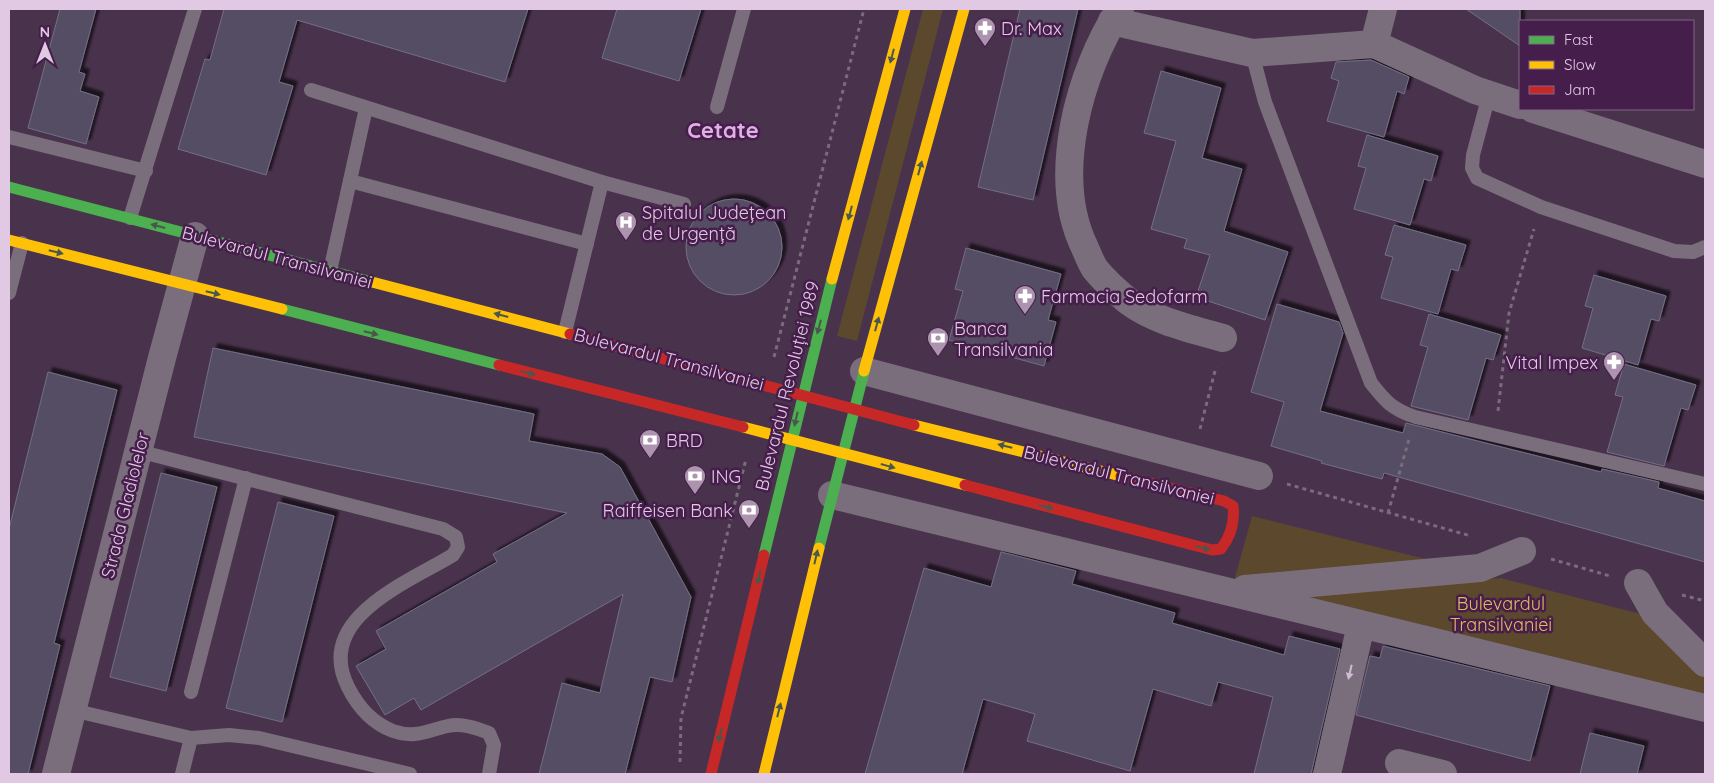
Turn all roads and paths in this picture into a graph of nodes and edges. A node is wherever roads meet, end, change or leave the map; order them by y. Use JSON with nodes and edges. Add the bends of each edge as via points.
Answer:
{"nodes":[{"id":1,"x":195,"y":9,"type":"edge"},
{"id":2,"x":744,"y":9,"type":"edge"},
{"id":3,"x":904,"y":9,"type":"edge"},
{"id":4,"x":964,"y":9,"type":"edge"},
{"id":5,"x":1383,"y":9,"type":"edge"},
{"id":6,"x":1116,"y":15,"type":"edge"},
{"id":7,"x":1374,"y":44,"type":"junction"},
{"id":8,"x":1252,"y":53,"type":"junction"},
{"id":9,"x":311,"y":90,"type":"dead end"},
{"id":10,"x":1489,"y":95,"type":"junction"},
{"id":11,"x":1519,"y":105,"type":"edge"},
{"id":12,"x":717,"y":107,"type":"dead end"},
{"id":13,"x":366,"y":108,"type":"junction"},
{"id":14,"x":1536,"y":110,"type":"edge"},
{"id":15,"x":9,"y":137,"type":"edge"},
{"id":16,"x":1705,"y":164,"type":"edge"},
{"id":17,"x":146,"y":171,"type":"junction"},
{"id":18,"x":350,"y":181,"type":"junction"},
{"id":19,"x":602,"y":182,"type":"junction"},
{"id":20,"x":9,"y":187,"type":"edge"},
{"id":21,"x":684,"y":204,"type":"dead end"},
{"id":22,"x":1541,"y":207,"type":"junction"},
{"id":23,"x":130,"y":218,"type":"junction"},
{"id":24,"x":195,"y":236,"type":"junction"},
{"id":25,"x":15,"y":242,"type":"edge"},
{"id":26,"x":587,"y":244,"type":"junction"},
{"id":27,"x":1705,"y":247,"type":"edge"},
{"id":28,"x":330,"y":271,"type":"junction"},
{"id":29,"x":182,"y":284,"type":"junction"},
{"id":30,"x":9,"y":293,"type":"edge"},
{"id":31,"x":565,"y":332,"type":"junction"},
{"id":32,"x":1223,"y":338,"type":"joint"},
{"id":33,"x":864,"y":370,"type":"junction"},
{"id":34,"x":802,"y":395,"type":"junction"},
{"id":35,"x":854,"y":409,"type":"junction"},
{"id":36,"x":1415,"y":417,"type":"junction"},
{"id":37,"x":1496,"y":436,"type":"junction"},
{"id":38,"x":791,"y":440,"type":"junction"},
{"id":39,"x":138,"y":451,"type":"junction"},
{"id":40,"x":842,"y":452,"type":"junction"},
{"id":41,"x":1192,"y":460,"type":"junction"},
{"id":42,"x":1259,"y":476,"type":"joint"},
{"id":43,"x":246,"y":478,"type":"junction"},
{"id":44,"x":1705,"y":484,"type":"edge"},
{"id":45,"x":832,"y":495,"type":"junction"},
{"id":46,"x":1522,"y":551,"type":"dead end"},
{"id":47,"x":1638,"y":583,"type":"dead end"},
{"id":48,"x":1222,"y":591,"type":"junction"},
{"id":49,"x":1361,"y":625,"type":"junction"},
{"id":50,"x":1705,"y":663,"type":"edge"},
{"id":51,"x":191,"y":692,"type":"dead end"},
{"id":52,"x":1705,"y":708,"type":"edge"},
{"id":53,"x":72,"y":710,"type":"junction"},
{"id":54,"x":191,"y":738,"type":"junction"},
{"id":55,"x":1399,"y":762,"type":"dead end"},
{"id":56,"x":56,"y":774,"type":"edge"},
{"id":57,"x":182,"y":774,"type":"edge"},
{"id":58,"x":410,"y":774,"type":"edge"},
{"id":59,"x":489,"y":774,"type":"edge"},
{"id":60,"x":711,"y":774,"type":"edge"},
{"id":61,"x":764,"y":774,"type":"edge"},
{"id":62,"x":1327,"y":774,"type":"edge"},
{"id":63,"x":1443,"y":774,"type":"edge"}],
"edges":[{"from":1,"to":17,"type":"lane"},
{"from":2,"to":12,"type":"lane"},
{"from":3,"to":34,"type":"street","name":"Bulevardul Revoluției 1989","one_way":true},
{"from":33,"to":4,"type":"street","one_way":true},
{"from":5,"to":7,"type":"street"},
{"from":6,"to":8,"type":"street"},
{"from":6,"to":32,"type":"street","via":[[1098,48],[1075,126],[1069,172],[1070,202],[1079,236],[1095,268],[1129,301],[1170,322]]},
{"from":7,"to":8,"type":"street"},
{"from":7,"to":10,"type":"street"},
{"from":8,"to":36,"type":"lane","via":[[1265,102],[1371,382],[1386,403]]},
{"from":9,"to":13,"type":"lane"},
{"from":10,"to":11,"type":"street"},
{"from":10,"to":22,"type":"lane","via":[[1472,168],[1477,178]]},
{"from":13,"to":18,"type":"lane"},
{"from":13,"to":19,"type":"lane"},
{"from":14,"to":16,"type":"street"},
{"from":15,"to":17,"type":"lane"},
{"from":17,"to":23,"type":"lane"},
{"from":18,"to":26,"type":"lane"},
{"from":18,"to":28,"type":"lane"},
{"from":19,"to":21,"type":"lane"},
{"from":19,"to":26,"type":"lane"},
{"from":20,"to":23,"type":"street","name":"Bulevardul Transilvaniei"},
{"from":22,"to":27,"type":"lane","via":[[1674,251],[1693,252]]},
{"from":22,"to":37,"type":"path","via":[[1509,313]]},
{"from":24,"to":23,"type":"street","name":"Bulevardul Transilvaniei","one_way":true},
{"from":24,"to":28,"type":"street","name":"Bulevardul Transilvaniei"},
{"from":24,"to":29,"type":"street","name":"Strada Gladiolelor"},
{"from":25,"to":29,"type":"street","name":"Bulevardul Transilvaniei","one_way":true},
{"from":25,"to":30,"type":"lane"},
{"from":26,"to":31,"type":"lane"},
{"from":31,"to":28,"type":"street","name":"Bulevardul Transilvaniei","one_way":true},
{"from":29,"to":38,"type":"street","name":"Bulevardul Transilvaniei","one_way":true},
{"from":29,"to":39,"type":"street","name":"Strada Gladiolelor"},
{"from":31,"to":34,"type":"street","name":"Bulevardul Transilvaniei"},
{"from":32,"to":41,"type":"path"},
{"from":33,"to":35,"type":"street"},
{"from":33,"to":41,"type":"street","name":"Bulevardul Transilvaniei"},
{"from":34,"to":35,"type":"street","name":"Bulevardul Transilvaniei"},
{"from":34,"to":38,"type":"street","name":"Bulevardul Revoluției 1989","one_way":true},
{"from":35,"to":40,"type":"street"},
{"from":40,"to":35,"type":"street","name":"Bulevardul Transilvaniei","one_way":true,"via":[[1212,550],[1222,550],[1229,540],[1235,515],[1233,506],[1224,501]]},
{"from":36,"to":37,"type":"lane"},
{"from":36,"to":42,"type":"path","via":[[1388,513]]},
{"from":37,"to":44,"type":"lane"},
{"from":38,"to":40,"type":"street","name":"Bulevardul Transilvaniei"},
{"from":38,"to":60,"type":"street","name":"Bulevardul Revoluției 1989","one_way":true},
{"from":39,"to":43,"type":"lane"},
{"from":39,"to":53,"type":"street","name":"Strada Gladiolelor"},
{"from":40,"to":45,"type":"street"},
{"from":41,"to":42,"type":"street","name":"Bulevardul Transilvaniei"},
{"from":43,"to":51,"type":"lane"},
{"from":43,"to":59,"type":"lane","via":[[444,529],[456,537],[458,547],[453,556],[381,595],[358,615],[343,645],[342,675],[365,714],[394,731],[422,735],[450,726],[474,727],[489,733],[494,745]]},
{"from":45,"to":48,"type":"street"},
{"from":61,"to":45,"type":"street","one_way":true},
{"from":46,"to":48,"type":"street","via":[[1480,568]]},
{"from":47,"to":50,"type":"street","via":[[1655,614]]},
{"from":48,"to":49,"type":"street"},
{"from":49,"to":52,"type":"street"},
{"from":49,"to":62,"type":"street","one_way":true},
{"from":53,"to":54,"type":"lane"},
{"from":53,"to":56,"type":"street","name":"Strada Gladiolelor"},
{"from":54,"to":57,"type":"lane"},
{"from":54,"to":58,"type":"lane","via":[[229,735],[259,738]]},
{"from":55,"to":63,"type":"street"}]}
